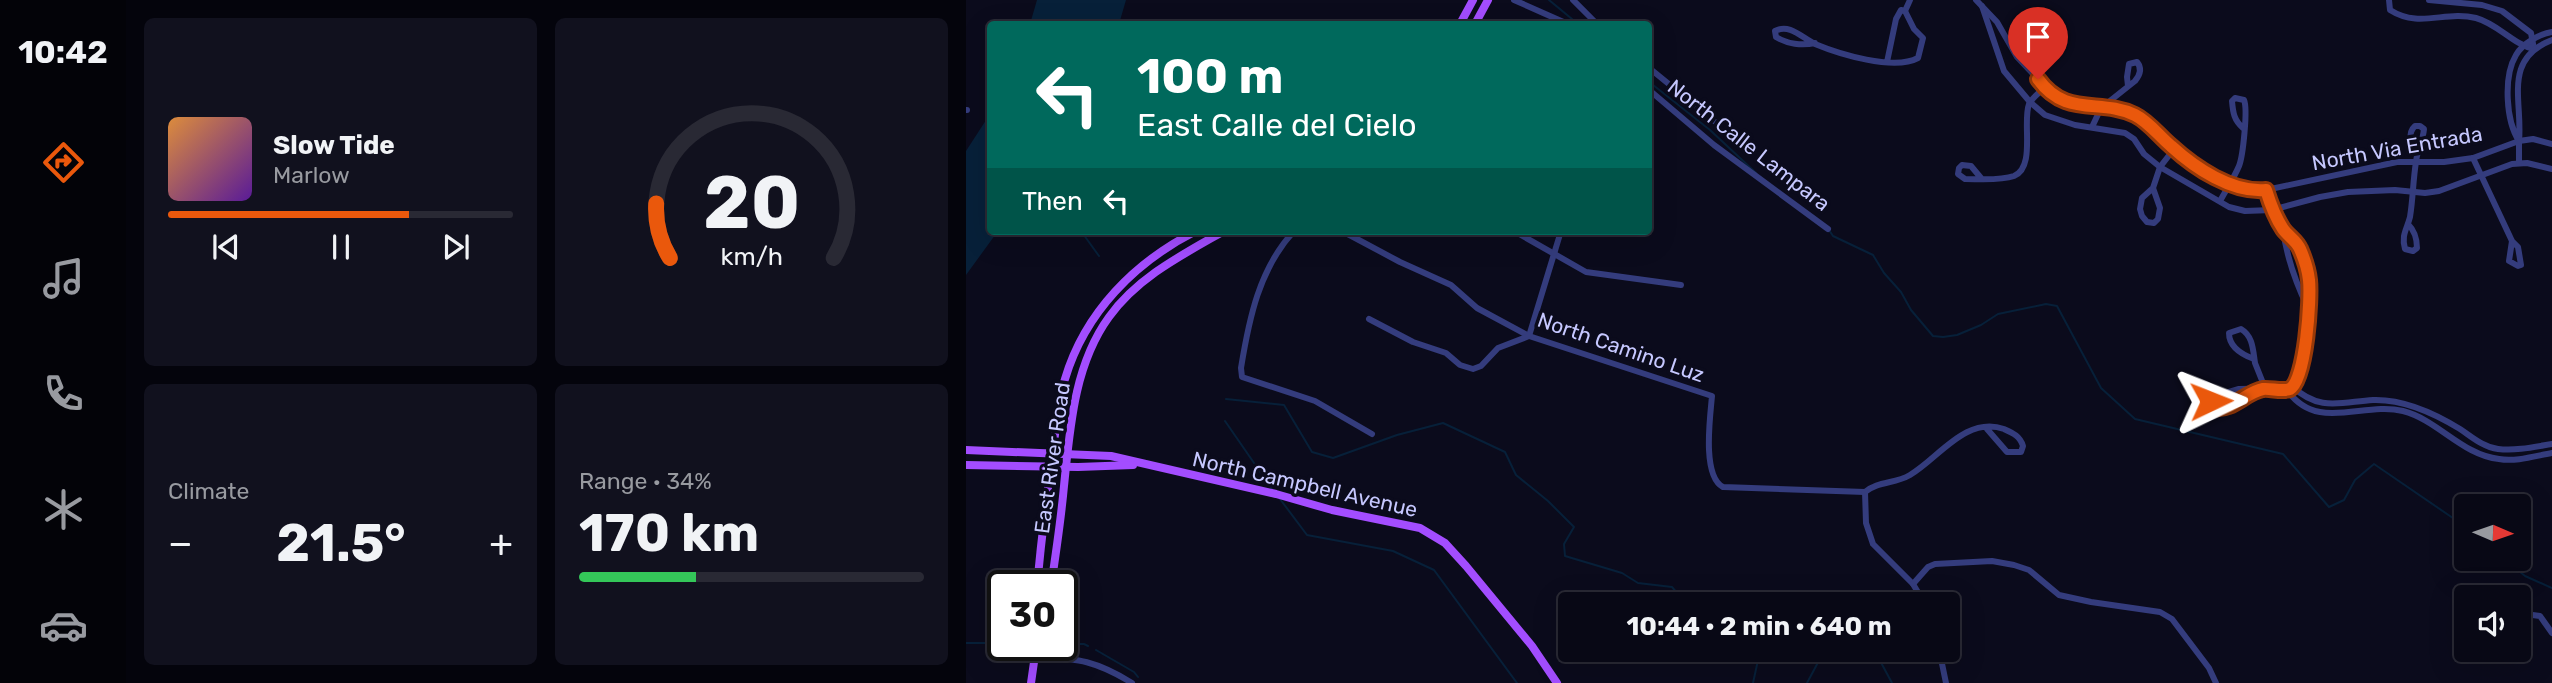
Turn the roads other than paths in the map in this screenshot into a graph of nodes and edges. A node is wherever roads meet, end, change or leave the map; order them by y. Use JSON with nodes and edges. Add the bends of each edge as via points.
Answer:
{"nodes":[{"id":1,"x":1473,"y":0,"type":"edge"},
{"id":2,"x":1488,"y":0,"type":"edge"},
{"id":3,"x":1514,"y":0,"type":"edge"},
{"id":4,"x":1573,"y":0,"type":"edge"},
{"id":5,"x":1910,"y":0,"type":"edge"},
{"id":6,"x":1976,"y":0,"type":"edge"},
{"id":7,"x":2389,"y":0,"type":"edge"},
{"id":8,"x":2429,"y":0,"type":"edge"},
{"id":9,"x":2481,"y":2,"type":"edge"},
{"id":10,"x":1982,"y":6,"type":"junction"},
{"id":11,"x":1905,"y":11,"type":"junction"},
{"id":12,"x":2476,"y":18,"type":"junction"},
{"id":13,"x":1462,"y":21,"type":"edge"},
{"id":14,"x":1477,"y":21,"type":"edge"},
{"id":15,"x":1561,"y":21,"type":"edge"},
{"id":16,"x":1594,"y":21,"type":"edge"},
{"id":17,"x":2552,"y":32,"type":"edge"},
{"id":18,"x":2532,"y":40,"type":"junction"},
{"id":19,"x":2552,"y":40,"type":"edge"},
{"id":20,"x":1815,"y":43,"type":"junction"},
{"id":21,"x":2524,"y":47,"type":"junction"},
{"id":22,"x":2534,"y":49,"type":"junction"},
{"id":23,"x":1887,"y":62,"type":"junction"},
{"id":24,"x":1652,"y":70,"type":"edge"},
{"id":25,"x":2128,"y":86,"type":"dead end"},
{"id":26,"x":2044,"y":88,"type":"junction"},
{"id":27,"x":1652,"y":92,"type":"edge"},
{"id":28,"x":2030,"y":102,"type":"junction"},
{"id":29,"x":2101,"y":108,"type":"junction"},
{"id":30,"x":1714,"y":121,"type":"dead end"},
{"id":31,"x":2092,"y":127,"type":"junction"},
{"id":32,"x":2243,"y":128,"type":"dead end"},
{"id":33,"x":2519,"y":141,"type":"junction"},
{"id":34,"x":2552,"y":144,"type":"edge"},
{"id":35,"x":2174,"y":149,"type":"junction"},
{"id":36,"x":2418,"y":152,"type":"dead end"},
{"id":37,"x":2473,"y":158,"type":"junction"},
{"id":38,"x":2416,"y":163,"type":"junction"},
{"id":39,"x":2519,"y":163,"type":"junction"},
{"id":40,"x":2160,"y":167,"type":"junction"},
{"id":41,"x":2552,"y":169,"type":"edge"},
{"id":42,"x":2481,"y":174,"type":"junction"},
{"id":43,"x":1982,"y":178,"type":"dead end"},
{"id":44,"x":2230,"y":183,"type":"junction"},
{"id":45,"x":2153,"y":188,"type":"junction"},
{"id":46,"x":2266,"y":190,"type":"junction"},
{"id":47,"x":2413,"y":191,"type":"junction"},
{"id":48,"x":2220,"y":201,"type":"junction"},
{"id":49,"x":2272,"y":210,"type":"junction"},
{"id":50,"x":2408,"y":224,"type":"dead end"},
{"id":51,"x":2283,"y":228,"type":"junction"},
{"id":52,"x":1828,"y":229,"type":"dead end"},
{"id":53,"x":1189,"y":235,"type":"edge"},
{"id":54,"x":1217,"y":235,"type":"edge"},
{"id":55,"x":1291,"y":235,"type":"edge"},
{"id":56,"x":1349,"y":235,"type":"edge"},
{"id":57,"x":1520,"y":235,"type":"edge"},
{"id":58,"x":1560,"y":235,"type":"edge"},
{"id":59,"x":2512,"y":241,"type":"dead end"},
{"id":60,"x":1553,"y":255,"type":"junction"},
{"id":61,"x":1681,"y":285,"type":"dead end"},
{"id":62,"x":2308,"y":308,"type":"junction"},
{"id":63,"x":1369,"y":319,"type":"dead end"},
{"id":64,"x":1529,"y":336,"type":"junction"},
{"id":65,"x":2254,"y":359,"type":"junction"},
{"id":66,"x":2290,"y":388,"type":"junction"},
{"id":67,"x":2262,"y":389,"type":"junction"},
{"id":68,"x":1987,"y":429,"type":"junction"},
{"id":69,"x":1372,"y":434,"type":"dead end"},
{"id":70,"x":2552,"y":444,"type":"edge"},
{"id":71,"x":966,"y":450,"type":"edge"},
{"id":72,"x":1053,"y":453,"type":"junction"},
{"id":73,"x":1068,"y":453,"type":"junction"},
{"id":74,"x":2552,"y":453,"type":"edge"},
{"id":75,"x":1143,"y":464,"type":"junction"},
{"id":76,"x":966,"y":465,"type":"edge"},
{"id":77,"x":1051,"y":466,"type":"junction"},
{"id":78,"x":1066,"y":467,"type":"junction"},
{"id":79,"x":1865,"y":492,"type":"junction"},
{"id":80,"x":1038,"y":570,"type":"edge"},
{"id":81,"x":1053,"y":570,"type":"edge"},
{"id":82,"x":1913,"y":584,"type":"junction"},
{"id":83,"x":1918,"y":592,"type":"edge"},
{"id":84,"x":2531,"y":615,"type":"edge"},
{"id":85,"x":2552,"y":633,"type":"edge"},
{"id":86,"x":1078,"y":659,"type":"edge"},
{"id":87,"x":1033,"y":661,"type":"edge"},
{"id":88,"x":1942,"y":662,"type":"edge"},
{"id":89,"x":1031,"y":683,"type":"edge"},
{"id":90,"x":1132,"y":683,"type":"edge"},
{"id":91,"x":1557,"y":683,"type":"edge"},
{"id":92,"x":1946,"y":683,"type":"edge"},
{"id":93,"x":2216,"y":683,"type":"edge"}],
"edges":[{"from":1,"to":13,"type":"main road"},
{"from":2,"to":14,"type":"main road"},
{"from":3,"to":15,"type":"street"},
{"from":4,"to":16,"type":"street"},
{"from":5,"to":11,"type":"street"},
{"from":6,"to":10,"type":"street","name":"North Via Entrada"},
{"from":7,"to":12,"type":"street","via":[[2390,10],[2411,19]]},
{"from":8,"to":9,"type":"street"},
{"from":9,"to":12,"type":"street"},
{"from":9,"to":18,"type":"street","via":[[2531,33]]},
{"from":10,"to":26,"type":"street","name":"North Via Entrada"},
{"from":10,"to":28,"type":"street","name":"North Via Entrada","via":[[2004,71]]},
{"from":11,"to":23,"type":"street","via":[[1896,19]]},
{"from":11,"to":23,"type":"street","via":[[1923,38],[1918,58],[1903,64]]},
{"from":12,"to":21,"type":"street"},
{"from":17,"to":18,"type":"street"},
{"from":18,"to":21,"type":"street"},
{"from":18,"to":22,"type":"street"},
{"from":19,"to":22,"type":"street"},
{"from":20,"to":20,"type":"street","via":[[1794,31],[1775,31],[1782,41]]},
{"from":20,"to":23,"type":"street"},
{"from":21,"to":22,"type":"street"},
{"from":21,"to":33,"type":"street","via":[[2516,54],[2508,89],[2512,130]]},
{"from":22,"to":33,"type":"street","via":[[2517,79]]},
{"from":24,"to":30,"type":"street","name":"North Calle Lampara"},
{"from":25,"to":29,"type":"street"},
{"from":26,"to":28,"type":"street"},
{"from":26,"to":29,"type":"street","name":"North Via Entrada","via":[[2055,97]]},
{"from":27,"to":52,"type":"street","name":"North Calle Lampara","via":[[1714,145]]},
{"from":28,"to":31,"type":"street","name":"North Via Entrada","via":[[2045,115]]},
{"from":28,"to":43,"type":"street","via":[[2026,155],[2019,173]]},
{"from":29,"to":31,"type":"street"},
{"from":29,"to":35,"type":"street","name":"North Via Entrada","via":[[2134,114]]},
{"from":31,"to":40,"type":"street","name":"North Via Entrada","via":[[2125,133]]},
{"from":32,"to":44,"type":"street","via":[[2240,164]]},
{"from":33,"to":34,"type":"street","name":"North Via Entrada"},
{"from":33,"to":37,"type":"street","name":"North Via Entrada"},
{"from":33,"to":39,"type":"street"},
{"from":35,"to":40,"type":"street"},
{"from":35,"to":44,"type":"street","name":"North Via Entrada","via":[[2210,175]]},
{"from":36,"to":38,"type":"street"},
{"from":37,"to":38,"type":"street","name":"North Via Entrada"},
{"from":37,"to":42,"type":"street"},
{"from":38,"to":46,"type":"street","name":"North Via Entrada","via":[[2398,162]]},
{"from":38,"to":47,"type":"street"},
{"from":39,"to":41,"type":"street","name":"North Via Entrada"},
{"from":39,"to":42,"type":"street","name":"North Via Entrada"},
{"from":40,"to":45,"type":"street"},
{"from":40,"to":48,"type":"street","name":"North Via Entrada"},
{"from":42,"to":47,"type":"street","name":"North Via Entrada","via":[[2439,191]]},
{"from":42,"to":59,"type":"street"},
{"from":44,"to":46,"type":"street","name":"North Via Entrada"},
{"from":44,"to":48,"type":"street"},
{"from":45,"to":45,"type":"street","via":[[2142,198],[2140,209],[2147,222],[2154,223],[2160,208]]},
{"from":46,"to":49,"type":"street"},
{"from":47,"to":49,"type":"street","name":"North Via Entrada","via":[[2348,192]]},
{"from":47,"to":50,"type":"street"},
{"from":48,"to":49,"type":"street","name":"North Via Entrada","via":[[2245,211]]},
{"from":49,"to":51,"type":"street"},
{"from":51,"to":62,"type":"street","via":[[2296,284]]},
{"from":51,"to":62,"type":"street","via":[[2300,247],[2309,280]]},
{"from":53,"to":72,"type":"main road","name":"East River Road","via":[[1134,272],[1083,333],[1065,380]]},
{"from":54,"to":73,"type":"main road","name":"East River Road","via":[[1152,274],[1109,317],[1083,370]]},
{"from":55,"to":69,"type":"street","via":[[1255,299],[1242,377],[1315,401]]},
{"from":56,"to":64,"type":"street","name":"North Camino Luz","via":[[1451,285],[1488,315]]},
{"from":57,"to":60,"type":"street"},
{"from":58,"to":60,"type":"street"},
{"from":60,"to":61,"type":"street","via":[[1586,272]]},
{"from":60,"to":64,"type":"street"},
{"from":62,"to":66,"type":"street","via":[[2303,356]]},
{"from":63,"to":64,"type":"street","via":[[1473,369],[1498,348]]},
{"from":64,"to":79,"type":"street","name":"North Camino Luz","via":[[1712,397],[1711,473],[1722,487]]},
{"from":65,"to":65,"type":"street","via":[[2244,331],[2229,333],[2232,344]]},
{"from":65,"to":67,"type":"street"},
{"from":66,"to":67,"type":"street"},
{"from":66,"to":70,"type":"street","via":[[2326,404],[2373,400],[2412,406],[2491,447],[2525,449]]},
{"from":66,"to":74,"type":"street","via":[[2297,402],[2325,413],[2404,411],[2473,452],[2499,460]]},
{"from":67,"to":67,"type":"street","via":[[2219,394],[2212,397],[2212,404],[2218,409]]},
{"from":68,"to":68,"type":"street","via":[[2007,452],[2021,452],[2018,436]]},
{"from":68,"to":79,"type":"street","via":[[1970,430],[1907,477],[1874,484]]},
{"from":71,"to":72,"type":"main road","name":"North Campbell Avenue"},
{"from":72,"to":73,"type":"main road","name":"North Campbell Avenue"},
{"from":72,"to":77,"type":"main road","name":"East River Road"},
{"from":73,"to":75,"type":"main road","name":"North Campbell Avenue"},
{"from":73,"to":78,"type":"main road","name":"East River Road"},
{"from":75,"to":78,"type":"main road","name":"North Campbell Avenue"},
{"from":75,"to":91,"type":"main road","name":"North Campbell Avenue","via":[[1420,528],[1445,543],[1532,646]]},
{"from":76,"to":77,"type":"main road","name":"North Campbell Avenue"},
{"from":77,"to":78,"type":"main road","name":"North Campbell Avenue"},
{"from":77,"to":80,"type":"main road","name":"East River Road"},
{"from":78,"to":81,"type":"main road","name":"East River Road"},
{"from":79,"to":82,"type":"street","via":[[1866,523],[1873,544]]},
{"from":82,"to":83,"type":"street"},
{"from":82,"to":93,"type":"street","via":[[1935,564],[1992,561],[2029,570],[2059,595],[2160,612],[2172,619]]},
{"from":84,"to":85,"type":"street","via":[[2540,616]]},
{"from":86,"to":90,"type":"street","via":[[1106,667]]},
{"from":87,"to":89,"type":"main road"},
{"from":88,"to":92,"type":"street"}]}
